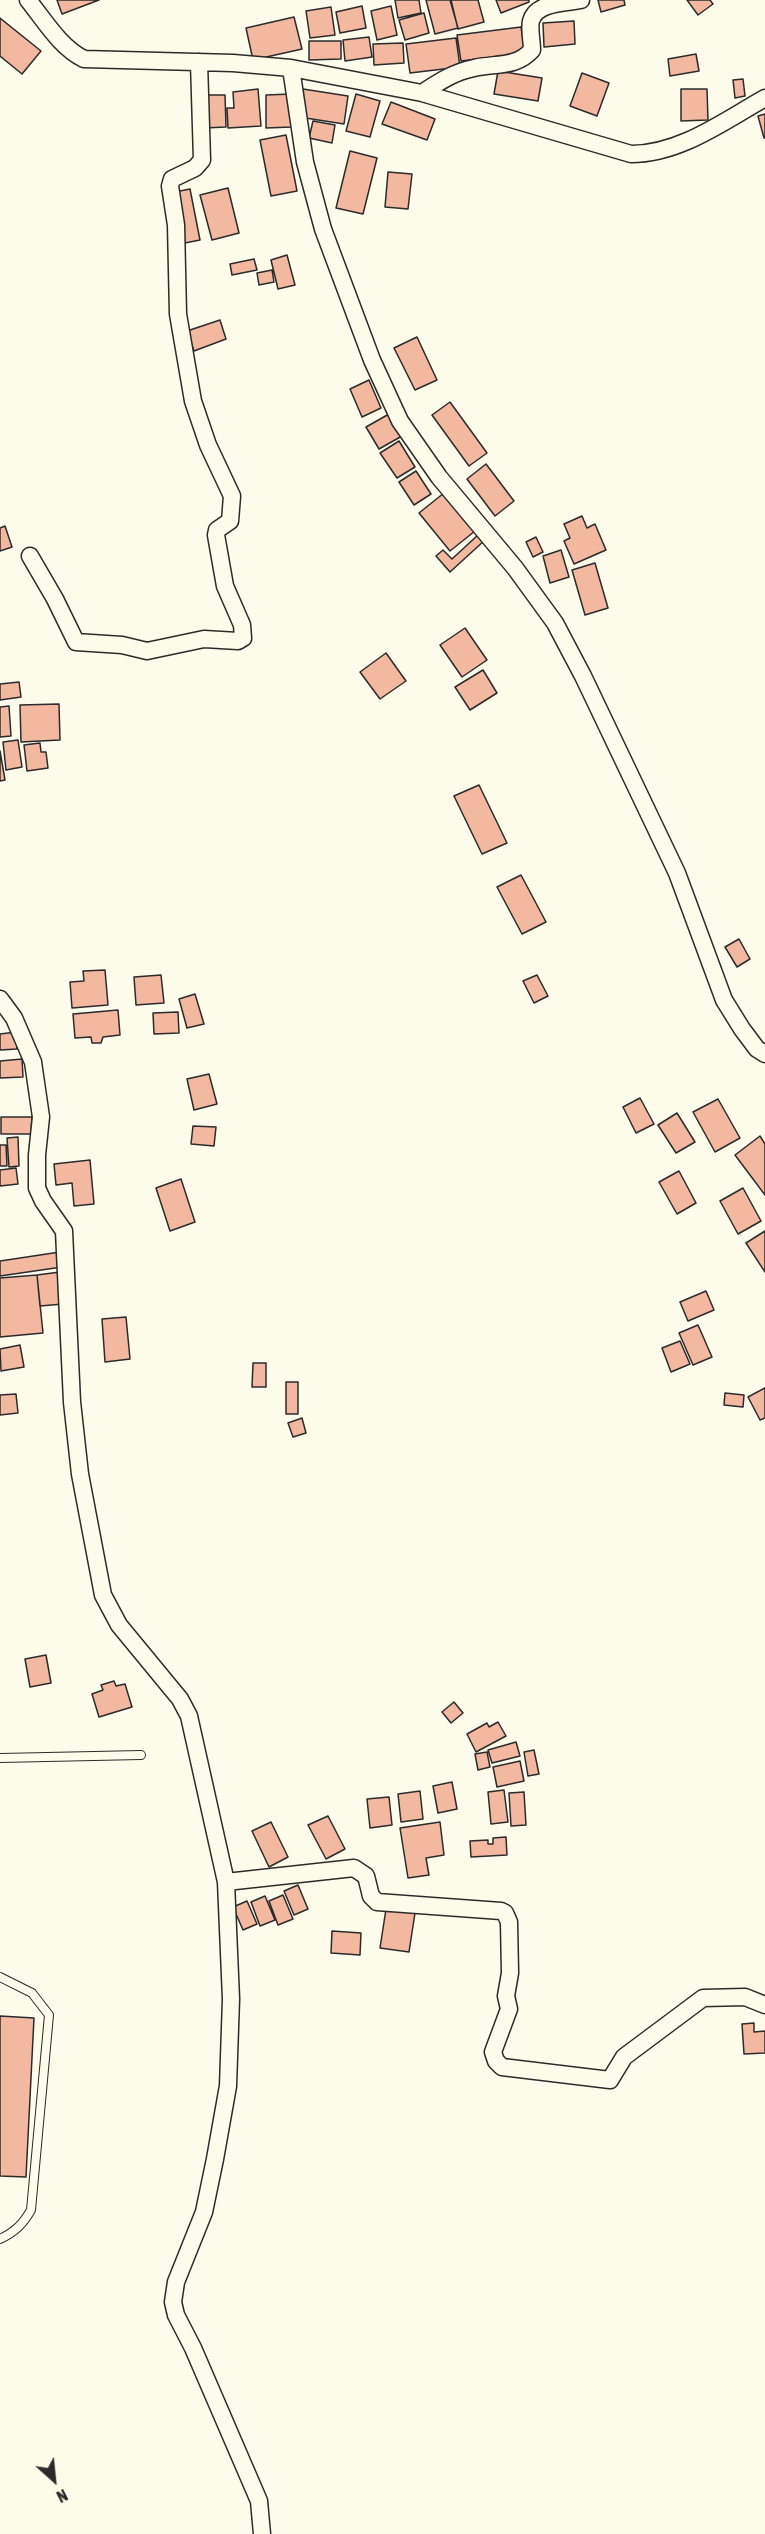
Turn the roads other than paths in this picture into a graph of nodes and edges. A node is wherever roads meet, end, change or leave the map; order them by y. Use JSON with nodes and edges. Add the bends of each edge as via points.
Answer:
{"nodes":[{"id":1,"x":28,"y":0,"type":"edge"},
{"id":2,"x":581,"y":0,"type":"edge"},
{"id":3,"x":199,"y":62,"type":"junction"},
{"id":4,"x":291,"y":68,"type":"junction"},
{"id":5,"x":422,"y":93,"type":"junction"},
{"id":6,"x":765,"y":98,"type":"edge"},
{"id":7,"x":30,"y":556,"type":"dead end"},
{"id":8,"x":0,"y":999,"type":"edge"},
{"id":9,"x":765,"y":1054,"type":"edge"},
{"id":10,"x":141,"y":1755,"type":"dead end"},
{"id":11,"x":0,"y":1758,"type":"edge"},
{"id":12,"x":225,"y":1882,"type":"junction"},
{"id":13,"x":0,"y":1977,"type":"edge"},
{"id":14,"x":765,"y":2005,"type":"edge"},
{"id":15,"x":0,"y":2239,"type":"edge"},
{"id":16,"x":262,"y":2534,"type":"edge"}],
"edges":[{"from":1,"to":3,"type":"street","via":[[61,42],[84,59]]},
{"from":2,"to":5,"type":"street","via":[[543,7],[536,12],[531,21],[532,50],[525,58],[448,76]]},
{"from":3,"to":4,"type":"street"},
{"from":3,"to":7,"type":"street","via":[[202,160],[195,168],[172,179],[170,186],[176,225],[178,314],[196,414],[232,496],[231,518],[216,535],[225,586],[242,625],[243,638],[204,639],[147,651],[76,642]]},
{"from":4,"to":5,"type":"street"},
{"from":4,"to":9,"type":"street","via":[[305,162],[323,229],[372,360],[400,421],[439,477],[555,623],[676,873],[724,1000],[742,1029]]},
{"from":5,"to":6,"type":"street","via":[[631,154],[681,144]]},
{"from":8,"to":12,"type":"street","via":[[14,1018],[33,1062],[42,1117],[37,1188],[64,1231],[72,1402],[80,1474],[103,1595],[119,1625],[189,1716]]},
{"from":10,"to":11,"type":"lane"},
{"from":12,"to":14,"type":"street","via":[[354,1868],[366,1876],[371,1896],[377,1902],[505,1913],[509,1922],[509,2010],[493,2052],[502,2067],[610,2080],[624,2057],[699,2000],[712,1996],[745,1997]]},
{"from":12,"to":16,"type":"street","via":[[231,1999],[228,2086],[204,2212],[176,2282],[173,2302],[259,2501]]},
{"from":13,"to":15,"type":"lane","via":[[32,1993],[49,2015],[31,2210],[23,2224]]}]}
